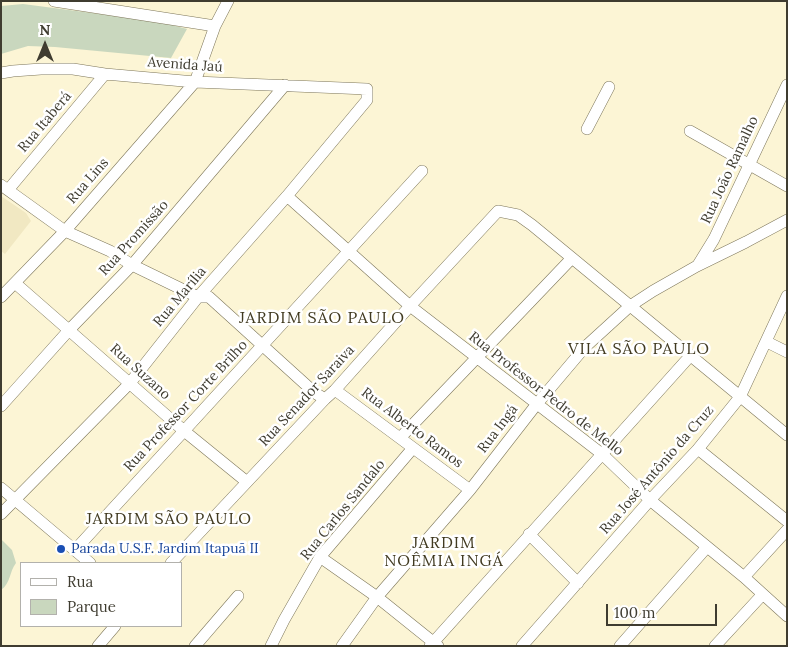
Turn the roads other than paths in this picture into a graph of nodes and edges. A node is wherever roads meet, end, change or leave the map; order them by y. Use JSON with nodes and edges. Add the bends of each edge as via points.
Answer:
{"nodes":[{"id":1,"x":54,"y":1,"type":"edge"},
{"id":2,"x":228,"y":1,"type":"edge"},
{"id":3,"x":214,"y":26,"type":"junction"},
{"id":4,"x":1,"y":73,"type":"edge"},
{"id":5,"x":105,"y":74,"type":"junction"},
{"id":6,"x":195,"y":82,"type":"junction"},
{"id":7,"x":285,"y":85,"type":"junction"},
{"id":8,"x":787,"y":85,"type":"edge"},
{"id":9,"x":609,"y":87,"type":"dead end"},
{"id":10,"x":367,"y":89,"type":"joint"},
{"id":11,"x":587,"y":129,"type":"dead end"},
{"id":12,"x":690,"y":131,"type":"dead end"},
{"id":13,"x":749,"y":164,"type":"junction"},
{"id":14,"x":422,"y":171,"type":"dead end"},
{"id":15,"x":787,"y":186,"type":"edge"},
{"id":16,"x":5,"y":188,"type":"edge"},
{"id":17,"x":287,"y":196,"type":"junction"},
{"id":18,"x":787,"y":220,"type":"edge"},
{"id":19,"x":65,"y":231,"type":"junction"},
{"id":20,"x":348,"y":252,"type":"junction"},
{"id":21,"x":572,"y":258,"type":"junction"},
{"id":22,"x":132,"y":265,"type":"junction"},
{"id":23,"x":697,"y":266,"type":"junction"},
{"id":24,"x":15,"y":283,"type":"junction"},
{"id":25,"x":787,"y":296,"type":"edge"},
{"id":26,"x":1,"y":297,"type":"edge"},
{"id":27,"x":198,"y":298,"type":"junction"},
{"id":28,"x":410,"y":306,"type":"junction"},
{"id":29,"x":630,"y":306,"type":"junction"},
{"id":30,"x":70,"y":329,"type":"junction"},
{"id":31,"x":767,"y":342,"type":"junction"},
{"id":32,"x":263,"y":345,"type":"junction"},
{"id":33,"x":787,"y":352,"type":"edge"},
{"id":34,"x":691,"y":355,"type":"junction"},
{"id":35,"x":476,"y":357,"type":"junction"},
{"id":36,"x":130,"y":383,"type":"junction"},
{"id":37,"x":335,"y":390,"type":"junction"},
{"id":38,"x":740,"y":397,"type":"junction"},
{"id":39,"x":325,"y":399,"type":"junction"},
{"id":40,"x":536,"y":404,"type":"junction"},
{"id":41,"x":1,"y":406,"type":"edge"},
{"id":42,"x":183,"y":430,"type":"junction"},
{"id":43,"x":787,"y":435,"type":"edge"},
{"id":44,"x":400,"y":438,"type":"junction"},
{"id":45,"x":413,"y":448,"type":"junction"},
{"id":46,"x":698,"y":449,"type":"junction"},
{"id":47,"x":602,"y":454,"type":"junction"},
{"id":48,"x":247,"y":482,"type":"junction"},
{"id":49,"x":1,"y":488,"type":"edge"},
{"id":50,"x":470,"y":490,"type":"junction"},
{"id":51,"x":15,"y":500,"type":"junction"},
{"id":52,"x":650,"y":500,"type":"junction"},
{"id":53,"x":1,"y":514,"type":"edge"},
{"id":54,"x":787,"y":521,"type":"edge"},
{"id":55,"x":787,"y":530,"type":"edge"},
{"id":56,"x":529,"y":534,"type":"junction"},
{"id":57,"x":707,"y":547,"type":"junction"},
{"id":58,"x":75,"y":550,"type":"junction"},
{"id":59,"x":320,"y":557,"type":"junction"},
{"id":60,"x":89,"y":562,"type":"edge"},
{"id":61,"x":172,"y":562,"type":"edge"},
{"id":62,"x":744,"y":577,"type":"junction"},
{"id":63,"x":578,"y":583,"type":"junction"},
{"id":64,"x":762,"y":594,"type":"junction"},
{"id":65,"x":238,"y":596,"type":"dead end"},
{"id":66,"x":377,"y":597,"type":"junction"},
{"id":67,"x":787,"y":616,"type":"edge"},
{"id":68,"x":114,"y":627,"type":"edge"},
{"id":69,"x":434,"y":644,"type":"edge"},
{"id":70,"x":98,"y":646,"type":"edge"},
{"id":71,"x":195,"y":646,"type":"edge"},
{"id":72,"x":271,"y":646,"type":"edge"},
{"id":73,"x":342,"y":646,"type":"edge"},
{"id":74,"x":522,"y":646,"type":"edge"},
{"id":75,"x":620,"y":646,"type":"edge"},
{"id":76,"x":715,"y":646,"type":"edge"}],
"edges":[{"from":1,"to":3,"type":"street"},
{"from":2,"to":3,"type":"street"},
{"from":3,"to":6,"type":"street"},
{"from":4,"to":5,"type":"street","name":"Avenida Jaú","via":[[73,69]]},
{"from":5,"to":6,"type":"street","name":"Avenida Jaú"},
{"from":5,"to":16,"type":"street","name":"Rua Itaberá"},
{"from":6,"to":7,"type":"street","name":"Avenida Jaú"},
{"from":6,"to":19,"type":"street","name":"Rua Lins"},
{"from":7,"to":10,"type":"street","name":"Avenida Jaú"},
{"from":7,"to":22,"type":"street","name":"Rua Promissão"},
{"from":8,"to":13,"type":"street","name":"Rua João Ramalho"},
{"from":9,"to":11,"type":"street"},
{"from":10,"to":17,"type":"street","name":"Rua Marília","via":[[367,100]]},
{"from":12,"to":13,"type":"street"},
{"from":13,"to":15,"type":"street"},
{"from":13,"to":23,"type":"street","name":"Rua João Ramalho","via":[[714,240]]},
{"from":14,"to":20,"type":"street","name":"Rua Professor Corte Brilho"},
{"from":16,"to":19,"type":"street"},
{"from":17,"to":20,"type":"street","name":"Rua Professor Pedro de Mello"},
{"from":17,"to":27,"type":"street","name":"Rua Marília"},
{"from":18,"to":23,"type":"street","name":"Rua Ingá"},
{"from":19,"to":22,"type":"street","via":[[110,251]]},
{"from":19,"to":24,"type":"street","name":"Rua Lins"},
{"from":20,"to":28,"type":"street","name":"Rua Professor Pedro de Mello"},
{"from":20,"to":32,"type":"street","name":"Rua Professor Corte Brilho"},
{"from":21,"to":28,"type":"street","name":"Rua Senador Saraiva","via":[[518,215],[498,211]]},
{"from":21,"to":29,"type":"street"},
{"from":21,"to":35,"type":"street"},
{"from":22,"to":27,"type":"street"},
{"from":22,"to":30,"type":"street","name":"Rua Promissão"},
{"from":23,"to":29,"type":"street","name":"Rua Ingá"},
{"from":24,"to":26,"type":"street","name":"Rua Lins"},
{"from":24,"to":30,"type":"street","name":"Rua Suzano"},
{"from":25,"to":31,"type":"street","name":"Rua José Antônio da Cruz"},
{"from":27,"to":32,"type":"street","via":[[209,297],[218,303]]},
{"from":27,"to":36,"type":"street","name":"Rua Marília"},
{"from":28,"to":35,"type":"street","name":"Rua Professor Pedro de Mello"},
{"from":28,"to":37,"type":"street","name":"Rua Senador Saraiva"},
{"from":29,"to":34,"type":"street"},
{"from":29,"to":40,"type":"street","name":"Rua Ingá","via":[[585,348]]},
{"from":30,"to":36,"type":"street","name":"Rua Suzano"},
{"from":30,"to":41,"type":"street","name":"Rua Promissão"},
{"from":31,"to":33,"type":"street"},
{"from":31,"to":38,"type":"street","name":"Rua José Antônio da Cruz"},
{"from":32,"to":39,"type":"street"},
{"from":32,"to":42,"type":"street","name":"Rua Professor Corte Brilho"},
{"from":34,"to":38,"type":"street"},
{"from":34,"to":47,"type":"street"},
{"from":35,"to":40,"type":"street","name":"Rua Professor Pedro de Mello"},
{"from":35,"to":44,"type":"street"},
{"from":36,"to":42,"type":"street","name":"Rua Suzano"},
{"from":36,"to":51,"type":"street","name":"Rua Marília"},
{"from":37,"to":39,"type":"street","name":"Rua Senador Saraiva"},
{"from":37,"to":44,"type":"street","name":"Rua Alberto Ramos"},
{"from":38,"to":43,"type":"street"},
{"from":38,"to":46,"type":"street","name":"Rua José Antônio da Cruz"},
{"from":39,"to":48,"type":"street","name":"Rua Senador Saraiva"},
{"from":40,"to":47,"type":"street","name":"Rua Professor Pedro de Mello"},
{"from":40,"to":50,"type":"street","name":"Rua Ingá"},
{"from":42,"to":48,"type":"street","name":"Rua Suzano"},
{"from":42,"to":58,"type":"street","name":"Rua Professor Corte Brilho"},
{"from":44,"to":45,"type":"street","name":"Rua Alberto Ramos"},
{"from":45,"to":50,"type":"street","name":"Rua Alberto Ramos"},
{"from":45,"to":59,"type":"street","name":"Rua Carlos Sandalo"},
{"from":46,"to":52,"type":"street","name":"Rua José Antônio da Cruz"},
{"from":46,"to":54,"type":"street"},
{"from":47,"to":52,"type":"street","name":"Rua Professor Pedro de Mello"},
{"from":47,"to":56,"type":"street"},
{"from":48,"to":61,"type":"street","name":"Rua Senador Saraiva"},
{"from":49,"to":51,"type":"street"},
{"from":50,"to":66,"type":"street","name":"Rua Ingá"},
{"from":51,"to":53,"type":"street","name":"Rua Marília"},
{"from":51,"to":58,"type":"street"},
{"from":52,"to":57,"type":"street","name":"Rua Professor Pedro de Mello"},
{"from":52,"to":63,"type":"street","name":"Rua José Antônio da Cruz"},
{"from":55,"to":62,"type":"street"},
{"from":56,"to":63,"type":"street"},
{"from":56,"to":69,"type":"street"},
{"from":57,"to":62,"type":"street","name":"Rua Professor Pedro de Mello"},
{"from":57,"to":75,"type":"street"},
{"from":58,"to":60,"type":"street"},
{"from":59,"to":66,"type":"street"},
{"from":59,"to":72,"type":"street","name":"Rua Carlos Sandalo"},
{"from":62,"to":64,"type":"street","name":"Rua Professor Pedro de Mello"},
{"from":63,"to":74,"type":"street","name":"Rua José Antônio da Cruz"},
{"from":64,"to":67,"type":"street","name":"Rua Professor Pedro de Mello"},
{"from":64,"to":76,"type":"street"},
{"from":65,"to":71,"type":"street"},
{"from":66,"to":69,"type":"street"},
{"from":66,"to":73,"type":"street","name":"Rua Ingá"},
{"from":68,"to":70,"type":"street"}]}
